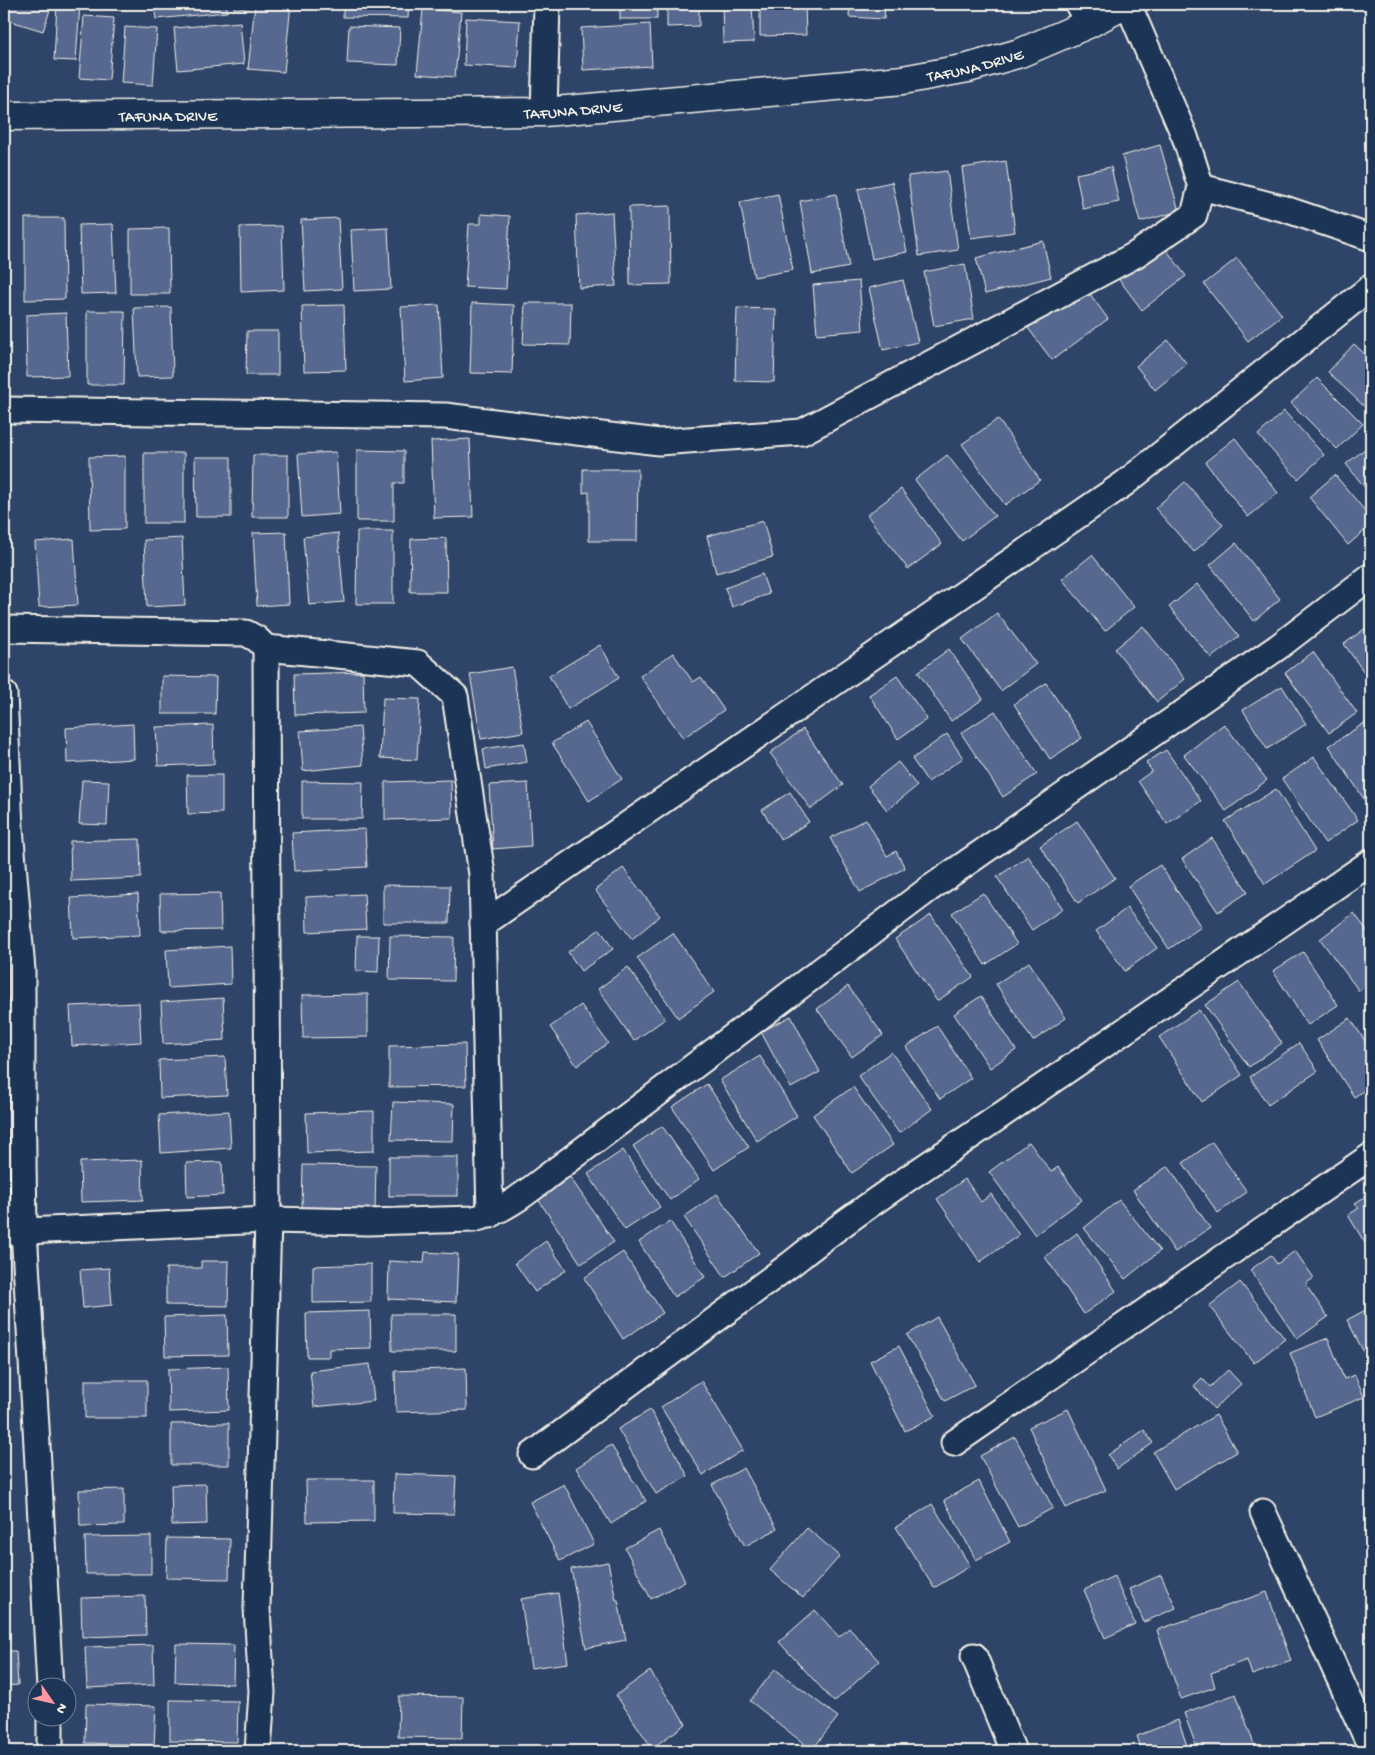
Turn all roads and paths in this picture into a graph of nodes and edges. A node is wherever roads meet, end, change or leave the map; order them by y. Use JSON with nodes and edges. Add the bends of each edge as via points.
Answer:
{"nodes":[{"id":1,"x":547,"y":4,"type":"edge"},
{"id":2,"x":1127,"y":4,"type":"edge"},
{"id":3,"x":1083,"y":14,"type":"edge"},
{"id":4,"x":544,"y":112,"type":"junction"},
{"id":5,"x":4,"y":116,"type":"edge"},
{"id":6,"x":1201,"y":187,"type":"junction"},
{"id":7,"x":1371,"y":238,"type":"edge"},
{"id":8,"x":1371,"y":287,"type":"edge"},
{"id":9,"x":4,"y":410,"type":"edge"},
{"id":10,"x":1371,"y":576,"type":"edge"},
{"id":11,"x":4,"y":629,"type":"edge"},
{"id":12,"x":266,"y":648,"type":"junction"},
{"id":13,"x":4,"y":694,"type":"edge"},
{"id":14,"x":1371,"y":862,"type":"edge"},
{"id":15,"x":483,"y":924,"type":"junction"},
{"id":16,"x":1371,"y":1156,"type":"edge"},
{"id":17,"x":490,"y":1215,"type":"junction"},
{"id":18,"x":268,"y":1220,"type":"junction"},
{"id":19,"x":14,"y":1232,"type":"edge"},
{"id":20,"x":954,"y":1443,"type":"dead end"},
{"id":21,"x":532,"y":1456,"type":"dead end"},
{"id":22,"x":1263,"y":1512,"type":"dead end"},
{"id":23,"x":974,"y":1656,"type":"dead end"},
{"id":24,"x":49,"y":1678,"type":"edge"},
{"id":25,"x":50,"y":1728,"type":"edge"},
{"id":26,"x":1371,"y":1747,"type":"edge"},
{"id":27,"x":50,"y":1751,"type":"edge"},
{"id":28,"x":258,"y":1751,"type":"edge"},
{"id":29,"x":1013,"y":1751,"type":"edge"}],
"edges":[{"from":1,"to":4,"type":"street"},
{"from":2,"to":3,"type":"main road","name":"TAFUNA DRIVE"},
{"from":2,"to":6,"type":"street","via":[[1185,137]]},
{"from":3,"to":4,"type":"main road","name":"TAFUNA DRIVE","via":[[1020,53],[968,68],[903,80]]},
{"from":4,"to":5,"type":"main road","name":"TAFUNA DRIVE"},
{"from":6,"to":7,"type":"street","via":[[1284,209]]},
{"from":6,"to":9,"type":"street","via":[[1194,214],[1134,255],[802,432],[659,442],[445,416]]},
{"from":8,"to":15,"type":"street","via":[[1125,483]]},
{"from":10,"to":17,"type":"street","via":[[1278,647],[929,889],[511,1204]]},
{"from":11,"to":12,"type":"street","via":[[246,633]]},
{"from":12,"to":15,"type":"street","via":[[418,663],[455,696],[482,874]]},
{"from":12,"to":18,"type":"street"},
{"from":13,"to":19,"type":"street","via":[[10,828],[22,970],[22,1081]]},
{"from":14,"to":21,"type":"street","via":[[874,1201]]},
{"from":15,"to":17,"type":"street"},
{"from":16,"to":20,"type":"street"},
{"from":17,"to":18,"type":"street","via":[[474,1219],[368,1222]]},
{"from":18,"to":19,"type":"street"},
{"from":18,"to":28,"type":"street","via":[[257,1608],[262,1692]]},
{"from":19,"to":24,"type":"street","via":[[36,1427]]},
{"from":22,"to":26,"type":"street"},
{"from":23,"to":29,"type":"street"},
{"from":25,"to":27,"type":"street"}]}
